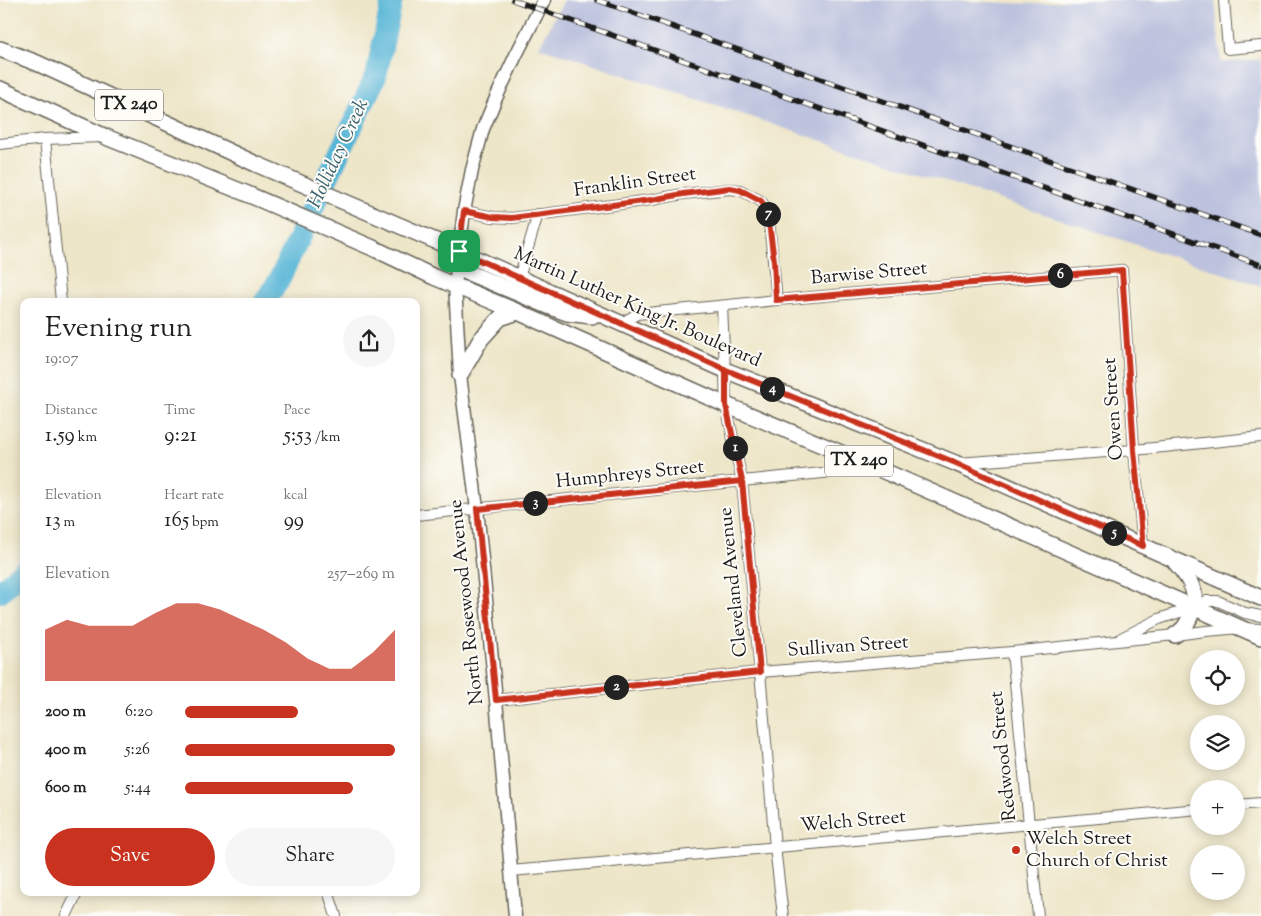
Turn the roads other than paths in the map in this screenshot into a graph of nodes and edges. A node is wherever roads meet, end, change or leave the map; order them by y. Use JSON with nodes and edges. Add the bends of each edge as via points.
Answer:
{"nodes":[{"id":1,"x":544,"y":0,"type":"edge"},
{"id":2,"x":1224,"y":0,"type":"edge"},
{"id":3,"x":1261,"y":46,"type":"edge"},
{"id":4,"x":0,"y":49,"type":"edge"},
{"id":5,"x":0,"y":89,"type":"edge"},
{"id":6,"x":106,"y":137,"type":"junction"},
{"id":7,"x":45,"y":139,"type":"junction"},
{"id":8,"x":0,"y":144,"type":"edge"},
{"id":9,"x":464,"y":211,"type":"junction"},
{"id":10,"x":538,"y":214,"type":"junction"},
{"id":11,"x":459,"y":251,"type":"junction"},
{"id":12,"x":457,"y":268,"type":"junction"},
{"id":13,"x":1122,"y":270,"type":"joint"},
{"id":14,"x":519,"y":278,"type":"junction"},
{"id":15,"x":456,"y":285,"type":"junction"},
{"id":16,"x":61,"y":298,"type":"edge"},
{"id":17,"x":776,"y":300,"type":"junction"},
{"id":18,"x":722,"y":306,"type":"junction"},
{"id":19,"x":518,"y":312,"type":"junction"},
{"id":20,"x":617,"y":321,"type":"junction"},
{"id":21,"x":726,"y":370,"type":"junction"},
{"id":22,"x":460,"y":375,"type":"junction"},
{"id":23,"x":726,"y":405,"type":"junction"},
{"id":24,"x":1261,"y":437,"type":"edge"},
{"id":25,"x":1134,"y":450,"type":"junction"},
{"id":26,"x":956,"y":463,"type":"junction"},
{"id":27,"x":877,"y":468,"type":"junction"},
{"id":28,"x":742,"y":481,"type":"junction"},
{"id":29,"x":477,"y":509,"type":"junction"},
{"id":30,"x":420,"y":515,"type":"edge"},
{"id":31,"x":1143,"y":546,"type":"junction"},
{"id":32,"x":1172,"y":558,"type":"junction"},
{"id":33,"x":1261,"y":598,"type":"edge"},
{"id":34,"x":1195,"y":608,"type":"junction"},
{"id":35,"x":1261,"y":616,"type":"edge"},
{"id":36,"x":1240,"y":628,"type":"junction"},
{"id":37,"x":1261,"y":629,"type":"edge"},
{"id":38,"x":1175,"y":635,"type":"junction"},
{"id":39,"x":1261,"y":637,"type":"edge"},
{"id":40,"x":1113,"y":642,"type":"junction"},
{"id":41,"x":1012,"y":652,"type":"junction"},
{"id":42,"x":760,"y":672,"type":"junction"},
{"id":43,"x":496,"y":700,"type":"junction"},
{"id":44,"x":1261,"y":803,"type":"edge"},
{"id":45,"x":1245,"y":804,"type":"edge"},
{"id":46,"x":1190,"y":810,"type":"edge"},
{"id":47,"x":1028,"y":823,"type":"junction"},
{"id":48,"x":775,"y":847,"type":"junction"},
{"id":49,"x":511,"y":871,"type":"junction"},
{"id":50,"x":76,"y":896,"type":"edge"},
{"id":51,"x":330,"y":896,"type":"edge"},
{"id":52,"x":66,"y":916,"type":"edge"},
{"id":53,"x":336,"y":916,"type":"edge"},
{"id":54,"x":515,"y":916,"type":"edge"},
{"id":55,"x":783,"y":916,"type":"edge"},
{"id":56,"x":1038,"y":916,"type":"edge"}],
"edges":[{"from":1,"to":9,"type":"street","name":"North Rosewood Avenue","via":[[483,129]]},
{"from":2,"to":3,"type":"street","via":[[1228,49]]},
{"from":4,"to":11,"type":"main road","name":"Martin Luther King Jr. Boulevard","number":"TX 240"},
{"from":5,"to":6,"type":"main road","number":"TX 240"},
{"from":6,"to":7,"type":"street"},
{"from":6,"to":15,"type":"main road","number":"TX 240","via":[[245,192]]},
{"from":7,"to":8,"type":"street"},
{"from":7,"to":16,"type":"street"},
{"from":9,"to":10,"type":"street","name":"Franklin Street","via":[[512,218]]},
{"from":9,"to":11,"type":"street","name":"North Rosewood Avenue"},
{"from":10,"to":14,"type":"street"},
{"from":10,"to":17,"type":"street","name":"Franklin Street","via":[[730,188],[740,190],[751,194],[765,207]]},
{"from":11,"to":12,"type":"street","name":"North Rosewood Avenue"},
{"from":11,"to":14,"type":"main road","name":"Martin Luther King Jr. Boulevard","number":"TX 240"},
{"from":12,"to":15,"type":"street","name":"North Rosewood Avenue"},
{"from":12,"to":20,"type":"main road","via":[[568,313]]},
{"from":13,"to":17,"type":"street","name":"Barwise Street"},
{"from":13,"to":25,"type":"street","name":"Owen Street"},
{"from":14,"to":20,"type":"main road","name":"Martin Luther King Jr. Boulevard","number":"TX 240"},
{"from":15,"to":19,"type":"main road","number":"TX 240"},
{"from":15,"to":22,"type":"street","name":"North Rosewood Avenue"},
{"from":17,"to":18,"type":"street","name":"Barwise Street"},
{"from":18,"to":20,"type":"street","name":"Barwise Street","via":[[637,314]]},
{"from":18,"to":21,"type":"street","name":"Cleveland Avenue"},
{"from":19,"to":22,"type":"main road","via":[[500,318],[482,339]]},
{"from":19,"to":23,"type":"main road","number":"TX 240"},
{"from":20,"to":21,"type":"main road","name":"Martin Luther King Jr. Boulevard","number":"TX 240"},
{"from":21,"to":23,"type":"street","name":"Cleveland Avenue"},
{"from":21,"to":26,"type":"main road","name":"Martin Luther King Jr. Boulevard","number":"TX 240"},
{"from":22,"to":29,"type":"street","name":"North Rosewood Avenue"},
{"from":23,"to":27,"type":"main road","number":"TX 240"},
{"from":23,"to":28,"type":"street","name":"Cleveland Avenue"},
{"from":24,"to":25,"type":"street"},
{"from":25,"to":26,"type":"street"},
{"from":25,"to":31,"type":"street","name":"Owen Street"},
{"from":26,"to":31,"type":"main road","name":"Martin Luther King Jr. Boulevard","number":"TX 240"},
{"from":27,"to":28,"type":"street","name":"Humphreys Street"},
{"from":27,"to":34,"type":"main road","number":"TX 240"},
{"from":28,"to":29,"type":"street","name":"Humphreys Street"},
{"from":28,"to":42,"type":"street","name":"Cleveland Avenue"},
{"from":29,"to":30,"type":"street","name":"Humphreys Street"},
{"from":29,"to":43,"type":"street","name":"North Rosewood Avenue"},
{"from":31,"to":32,"type":"main road","name":"Martin Luther King Jr. Boulevard","number":"TX 240"},
{"from":32,"to":33,"type":"main road","name":"Martin Luther King Jr. Boulevard","number":"TX 240"},
{"from":32,"to":34,"type":"main road","via":[[1185,573],[1194,592]]},
{"from":34,"to":35,"type":"street","name":"Sullivan Street","via":[[1206,601],[1218,601]]},
{"from":34,"to":36,"type":"main road","number":"TX 240"},
{"from":34,"to":38,"type":"main road","via":[[1184,629]]},
{"from":34,"to":40,"type":"street","name":"Sullivan Street","via":[[1160,619]]},
{"from":36,"to":37,"type":"street","name":"Sullivan Street"},
{"from":36,"to":38,"type":"street","name":"Sullivan Street"},
{"from":36,"to":39,"type":"main road","number":"TX 240"},
{"from":38,"to":40,"type":"street","name":"Sullivan Street"},
{"from":40,"to":41,"type":"street","name":"Sullivan Street"},
{"from":41,"to":42,"type":"street","name":"Sullivan Street"},
{"from":41,"to":47,"type":"street","name":"Redwood Street"},
{"from":42,"to":43,"type":"street","name":"Sullivan Street"},
{"from":42,"to":48,"type":"street","name":"Cleveland Avenue"},
{"from":43,"to":49,"type":"street","name":"North Rosewood Avenue"},
{"from":44,"to":45,"type":"street"},
{"from":46,"to":47,"type":"street","name":"Welch Street"},
{"from":47,"to":48,"type":"street","name":"Welch Street"},
{"from":47,"to":56,"type":"street","name":"Redwood Street"},
{"from":48,"to":49,"type":"street","name":"Welch Street"},
{"from":48,"to":55,"type":"street","name":"Cleveland Avenue"},
{"from":49,"to":54,"type":"street","name":"North Rosewood Avenue"},
{"from":50,"to":52,"type":"street"},
{"from":51,"to":53,"type":"street"}]}
